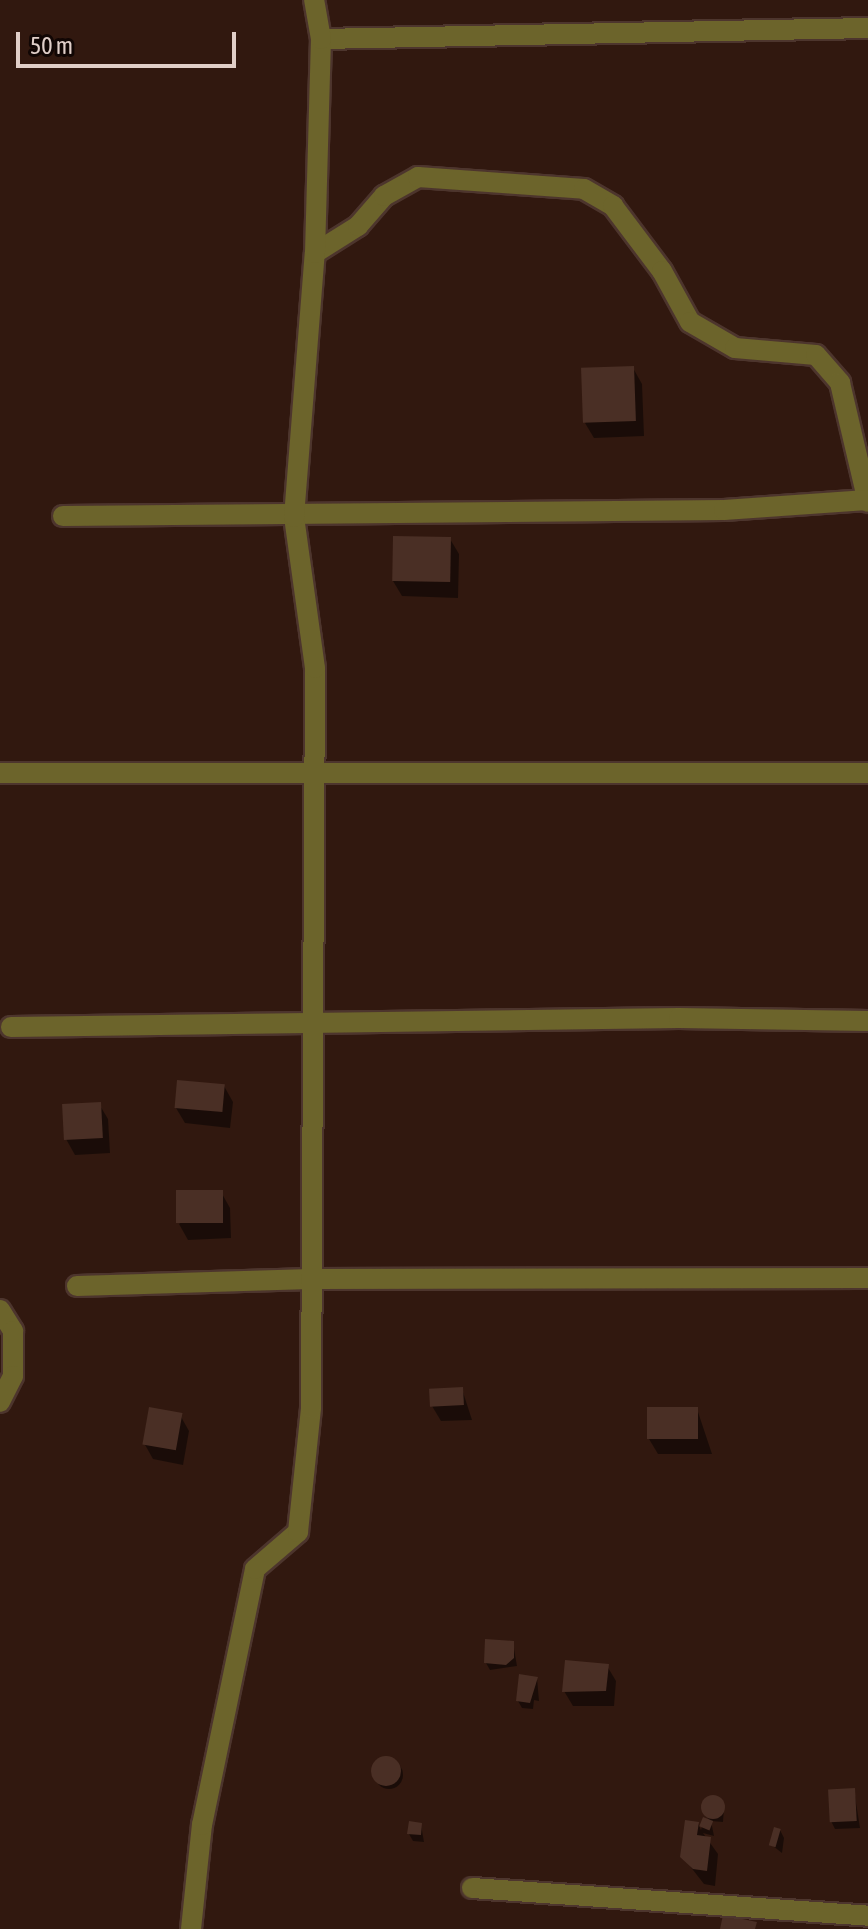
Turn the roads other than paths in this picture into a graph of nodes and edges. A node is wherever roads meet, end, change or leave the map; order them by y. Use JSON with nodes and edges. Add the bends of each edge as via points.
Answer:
{"nodes":[{"id":1,"x":314,"y":0,"type":"edge"},
{"id":2,"x":868,"y":28,"type":"edge"},
{"id":3,"x":321,"y":39,"type":"junction"},
{"id":4,"x":315,"y":253,"type":"junction"},
{"id":5,"x":868,"y":501,"type":"edge"},
{"id":6,"x":63,"y":516,"type":"dead end"},
{"id":7,"x":294,"y":517,"type":"junction"},
{"id":8,"x":314,"y":772,"type":"junction"},
{"id":9,"x":0,"y":773,"type":"edge"},
{"id":10,"x":868,"y":773,"type":"edge"},
{"id":11,"x":868,"y":1021,"type":"edge"},
{"id":12,"x":313,"y":1024,"type":"junction"},
{"id":13,"x":11,"y":1027,"type":"dead end"},
{"id":14,"x":868,"y":1278,"type":"edge"},
{"id":15,"x":311,"y":1279,"type":"junction"},
{"id":16,"x":77,"y":1286,"type":"dead end"},
{"id":17,"x":0,"y":1310,"type":"edge"},
{"id":18,"x":0,"y":1402,"type":"edge"},
{"id":19,"x":472,"y":1888,"type":"dead end"},
{"id":20,"x":868,"y":1916,"type":"edge"},
{"id":21,"x":191,"y":1929,"type":"edge"}],
"edges":[{"from":1,"to":3,"type":"street"},
{"from":2,"to":3,"type":"street"},
{"from":3,"to":4,"type":"street"},
{"from":4,"to":5,"type":"street","via":[[358,226],[384,196],[418,177],[584,189],[613,206],[662,271],[690,322],[735,348],[816,355],[840,383]]},
{"from":4,"to":7,"type":"street"},
{"from":5,"to":7,"type":"street","via":[[724,510]]},
{"from":6,"to":7,"type":"street"},
{"from":7,"to":8,"type":"street","via":[[315,668]]},
{"from":8,"to":9,"type":"street"},
{"from":8,"to":10,"type":"street"},
{"from":8,"to":12,"type":"street"},
{"from":11,"to":12,"type":"street","via":[[679,1018]]},
{"from":12,"to":13,"type":"street"},
{"from":12,"to":15,"type":"street"},
{"from":14,"to":15,"type":"street"},
{"from":15,"to":16,"type":"street"},
{"from":15,"to":21,"type":"street","via":[[311,1408],[298,1532],[255,1569],[202,1825]]},
{"from":17,"to":18,"type":"street","via":[[13,1331],[13,1376]]},
{"from":19,"to":20,"type":"street"}]}
